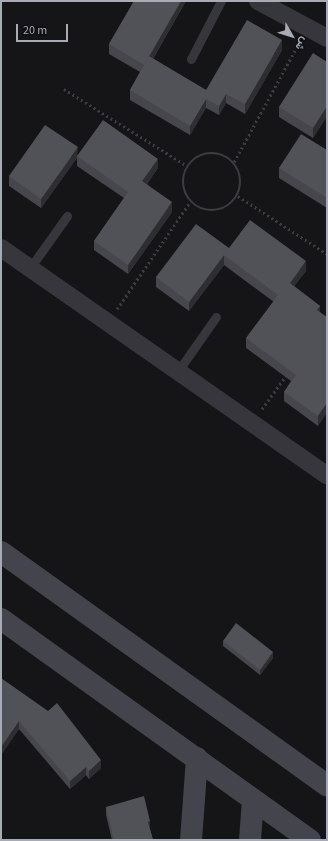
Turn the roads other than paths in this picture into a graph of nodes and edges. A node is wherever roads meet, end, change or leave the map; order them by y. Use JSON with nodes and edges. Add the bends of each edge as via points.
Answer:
{"nodes":[{"id":1,"x":221,"y":1,"type":"edge"},
{"id":2,"x":258,"y":1,"type":"edge"},
{"id":3,"x":327,"y":38,"type":"edge"},
{"id":4,"x":191,"y":59,"type":"dead end"},
{"id":5,"x":68,"y":216,"type":"dead end"},
{"id":6,"x":1,"y":248,"type":"edge"},
{"id":7,"x":30,"y":268,"type":"junction"},
{"id":8,"x":216,"y":317,"type":"dead end"},
{"id":9,"x":178,"y":371,"type":"junction"},
{"id":10,"x":327,"y":474,"type":"edge"},
{"id":11,"x":1,"y":552,"type":"edge"},
{"id":12,"x":1,"y":619,"type":"edge"},
{"id":13,"x":197,"y":758,"type":"junction"},
{"id":14,"x":327,"y":785,"type":"edge"},
{"id":15,"x":253,"y":800,"type":"junction"},
{"id":16,"x":191,"y":840,"type":"edge"},
{"id":17,"x":250,"y":840,"type":"edge"},
{"id":18,"x":310,"y":840,"type":"edge"}],
"edges":[{"from":1,"to":4,"type":"lane"},
{"from":2,"to":3,"type":"street"},
{"from":5,"to":7,"type":"lane"},
{"from":6,"to":7,"type":"street"},
{"from":7,"to":9,"type":"street"},
{"from":8,"to":9,"type":"lane"},
{"from":9,"to":10,"type":"street"},
{"from":11,"to":14,"type":"street"},
{"from":12,"to":13,"type":"street"},
{"from":13,"to":15,"type":"street"},
{"from":13,"to":16,"type":"street"},
{"from":15,"to":17,"type":"street"},
{"from":15,"to":18,"type":"street"}]}
